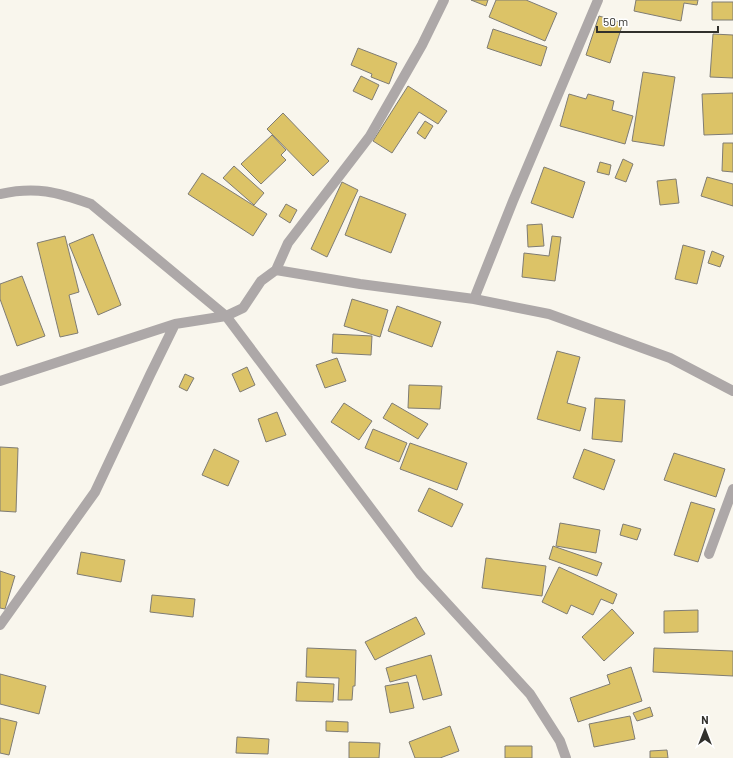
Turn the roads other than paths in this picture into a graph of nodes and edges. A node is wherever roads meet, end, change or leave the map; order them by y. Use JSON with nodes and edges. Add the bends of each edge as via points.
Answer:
{"nodes":[{"id":1,"x":444,"y":0,"type":"edge"},
{"id":2,"x":598,"y":0,"type":"edge"},
{"id":3,"x":0,"y":194,"type":"edge"},
{"id":4,"x":276,"y":270,"type":"junction"},
{"id":5,"x":474,"y":299,"type":"junction"},
{"id":6,"x":226,"y":316,"type":"junction"},
{"id":7,"x":175,"y":324,"type":"junction"},
{"id":8,"x":0,"y":381,"type":"edge"},
{"id":9,"x":733,"y":391,"type":"edge"},
{"id":10,"x":733,"y":489,"type":"edge"},
{"id":11,"x":709,"y":554,"type":"dead end"},
{"id":12,"x":0,"y":625,"type":"edge"},
{"id":13,"x":566,"y":758,"type":"edge"}],
"edges":[{"from":1,"to":4,"type":"street","via":[[422,45],[370,136],[288,243]]},
{"from":2,"to":5,"type":"street"},
{"from":3,"to":6,"type":"street","via":[[37,190],[63,194],[91,204]]},
{"from":4,"to":5,"type":"street"},
{"from":4,"to":6,"type":"street","via":[[261,281],[243,308]]},
{"from":5,"to":9,"type":"street","via":[[548,314],[670,358]]},
{"from":6,"to":7,"type":"street"},
{"from":6,"to":13,"type":"street","via":[[420,574],[530,694],[560,741]]},
{"from":7,"to":8,"type":"street"},
{"from":7,"to":12,"type":"street","via":[[95,492]]},
{"from":10,"to":11,"type":"street"}]}
